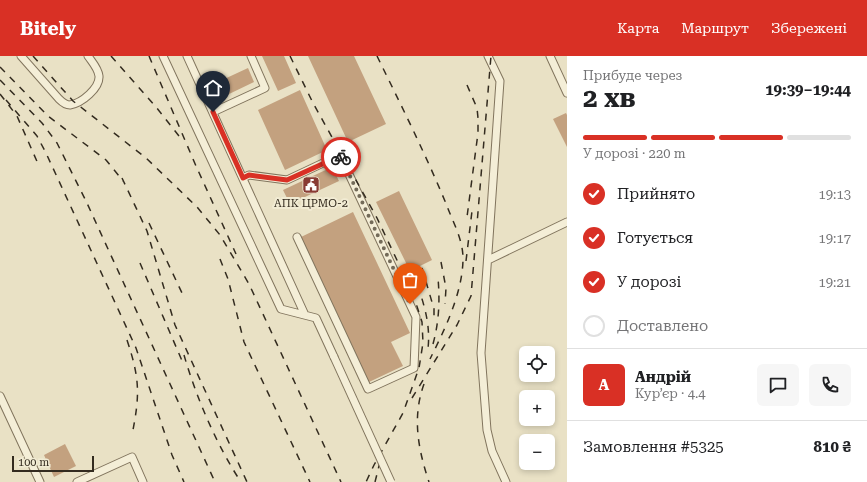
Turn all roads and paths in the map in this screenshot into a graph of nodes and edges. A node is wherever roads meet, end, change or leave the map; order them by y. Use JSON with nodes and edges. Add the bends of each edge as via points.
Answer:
{"nodes":[{"id":1,"x":21,"y":56,"type":"edge"},
{"id":2,"x":88,"y":56,"type":"edge"},
{"id":3,"x":163,"y":56,"type":"edge"},
{"id":4,"x":187,"y":56,"type":"edge"},
{"id":5,"x":251,"y":56,"type":"edge"},
{"id":6,"x":488,"y":56,"type":"edge"},
{"id":7,"x":550,"y":56,"type":"edge"},
{"id":8,"x":567,"y":93,"type":"edge"},
{"id":9,"x":213,"y":112,"type":"junction"},
{"id":10,"x":243,"y":178,"type":"junction"},
{"id":11,"x":567,"y":222,"type":"edge"},
{"id":12,"x":296,"y":237,"type":"dead end"},
{"id":13,"x":488,"y":260,"type":"junction"},
{"id":14,"x":306,"y":315,"type":"junction"},
{"id":15,"x":0,"y":396,"type":"edge"},
{"id":16,"x":40,"y":482,"type":"edge"},
{"id":17,"x":77,"y":482,"type":"edge"},
{"id":18,"x":143,"y":482,"type":"edge"},
{"id":19,"x":391,"y":482,"type":"edge"},
{"id":20,"x":506,"y":482,"type":"edge"}],
"edges":[{"from":1,"to":2,"type":"lane","via":[[59,99],[69,105],[94,91],[97,85],[99,74]]},
{"from":3,"to":14,"type":"lane","via":[[281,309]]},
{"from":4,"to":9,"type":"lane"},
{"from":5,"to":9,"type":"lane","via":[[265,88]]},
{"from":6,"to":13,"type":"lane","via":[[500,82]]},
{"from":7,"to":8,"type":"lane"},
{"from":9,"to":10,"type":"lane"},
{"from":10,"to":12,"type":"lane","via":[[249,175],[287,180],[340,156],[416,318],[414,368],[368,389]]},
{"from":10,"to":14,"type":"lane"},
{"from":11,"to":13,"type":"lane"},
{"from":13,"to":20,"type":"lane","via":[[481,353],[487,430],[492,451]]},
{"from":14,"to":19,"type":"lane","bridge":true,"via":[[316,318]]},
{"from":15,"to":16,"type":"lane"},
{"from":17,"to":18,"type":"lane","via":[[132,457]]}]}
